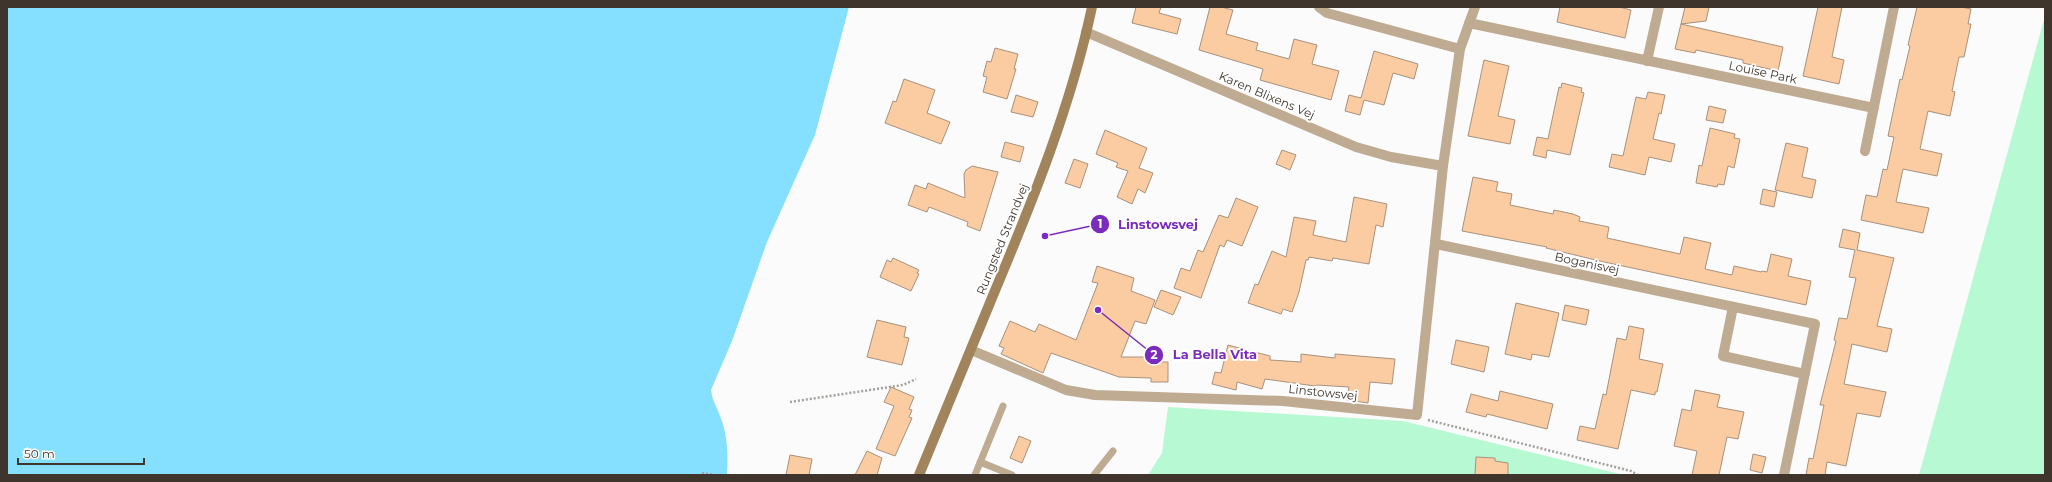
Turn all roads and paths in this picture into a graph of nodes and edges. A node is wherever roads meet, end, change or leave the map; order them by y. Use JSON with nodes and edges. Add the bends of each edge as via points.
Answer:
{"nodes":[{"id":1,"x":1092,"y":7,"type":"edge"},
{"id":2,"x":1319,"y":7,"type":"edge"},
{"id":3,"x":1475,"y":7,"type":"edge"},
{"id":4,"x":1659,"y":7,"type":"edge"},
{"id":5,"x":1894,"y":7,"type":"edge"},
{"id":6,"x":1469,"y":23,"type":"junction"},
{"id":7,"x":1086,"y":32,"type":"junction"},
{"id":8,"x":1460,"y":49,"type":"junction"},
{"id":9,"x":1647,"y":61,"type":"junction"},
{"id":10,"x":1874,"y":108,"type":"junction"},
{"id":11,"x":1865,"y":151,"type":"dead end"},
{"id":12,"x":1443,"y":166,"type":"junction"},
{"id":13,"x":1436,"y":244,"type":"junction"},
{"id":14,"x":1733,"y":307,"type":"junction"},
{"id":15,"x":971,"y":350,"type":"junction"},
{"id":16,"x":1805,"y":374,"type":"junction"},
{"id":17,"x":916,"y":379,"type":"dead end"},
{"id":18,"x":790,"y":402,"type":"dead end"},
{"id":19,"x":1003,"y":406,"type":"dead end"},
{"id":20,"x":1416,"y":415,"type":"junction"},
{"id":21,"x":1113,"y":451,"type":"dead end"},
{"id":22,"x":980,"y":462,"type":"junction"},
{"id":23,"x":702,"y":473,"type":"dead end"},
{"id":24,"x":715,"y":475,"type":"edge"},
{"id":25,"x":919,"y":475,"type":"edge"},
{"id":26,"x":975,"y":475,"type":"edge"},
{"id":27,"x":1012,"y":475,"type":"edge"},
{"id":28,"x":1094,"y":475,"type":"edge"},
{"id":29,"x":1638,"y":475,"type":"edge"},
{"id":30,"x":1784,"y":475,"type":"edge"}],
"edges":[{"from":1,"to":7,"type":"main road","name":"Rungsted Strandvej"},
{"from":2,"to":8,"type":"street","via":[[1328,13]]},
{"from":3,"to":6,"type":"street"},
{"from":4,"to":9,"type":"street"},
{"from":5,"to":10,"type":"street"},
{"from":6,"to":8,"type":"street"},
{"from":6,"to":9,"type":"street","name":"Louise Park"},
{"from":7,"to":12,"type":"street","name":"Karen Blixens Vej","via":[[1356,146],[1391,157]]},
{"from":7,"to":15,"type":"main road","name":"Rungsted Strandvej","via":[[1060,125],[1030,207]]},
{"from":8,"to":12,"type":"street"},
{"from":9,"to":10,"type":"street","name":"Louise Park"},
{"from":10,"to":11,"type":"street"},
{"from":12,"to":13,"type":"street"},
{"from":13,"to":14,"type":"street","name":"Boganisvej"},
{"from":13,"to":20,"type":"street"},
{"from":14,"to":16,"type":"street","via":[[1723,356]]},
{"from":14,"to":16,"type":"street","name":"Boganisvej","via":[[1815,324]]},
{"from":15,"to":20,"type":"street","name":"Linstowsvej","via":[[1066,390],[1095,395],[1283,401]]},
{"from":15,"to":25,"type":"main road","name":"Rungsted Strandvej"},
{"from":16,"to":30,"type":"street","name":"Boganisvej"},
{"from":17,"to":18,"type":"path","via":[[903,385]]},
{"from":19,"to":22,"type":"lane"},
{"from":20,"to":29,"type":"path","via":[[1432,422]]},
{"from":21,"to":28,"type":"lane"},
{"from":22,"to":26,"type":"lane"},
{"from":22,"to":27,"type":"lane"},
{"from":23,"to":24,"type":"path"}]}
